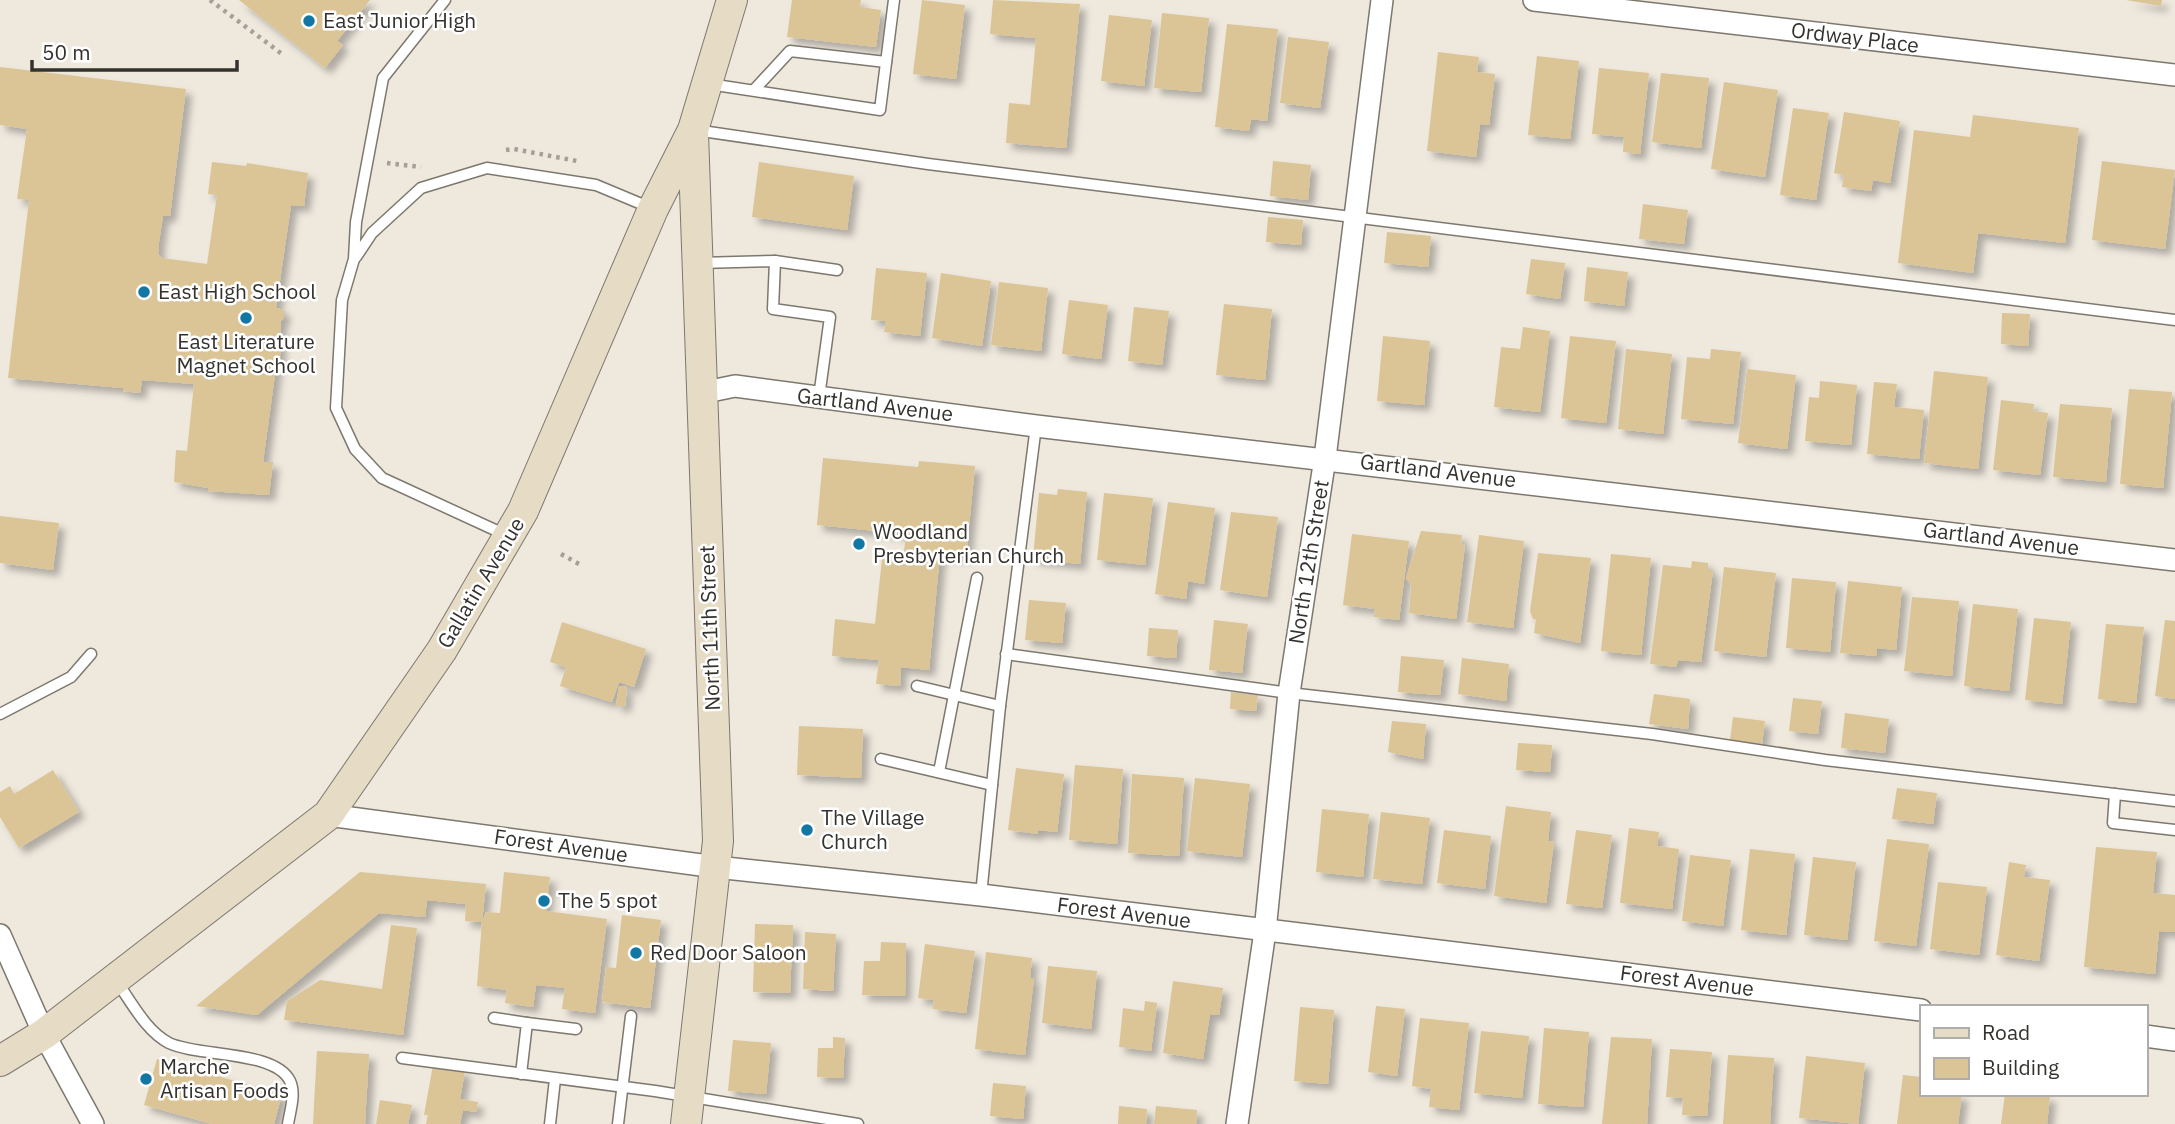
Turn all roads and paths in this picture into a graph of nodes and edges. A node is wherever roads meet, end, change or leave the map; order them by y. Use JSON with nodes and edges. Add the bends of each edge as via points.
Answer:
{"nodes":[{"id":1,"x":210,"y":0,"type":"edge"},
{"id":2,"x":445,"y":0,"type":"edge"},
{"id":3,"x":732,"y":0,"type":"edge"},
{"id":4,"x":894,"y":0,"type":"edge"},
{"id":5,"x":1382,"y":0,"type":"edge"},
{"id":6,"x":1534,"y":0,"type":"edge"},
{"id":7,"x":282,"y":54,"type":"dead end"},
{"id":8,"x":886,"y":62,"type":"junction"},
{"id":9,"x":2175,"y":75,"type":"edge"},
{"id":10,"x":708,"y":83,"type":"junction"},
{"id":11,"x":754,"y":90,"type":"junction"},
{"id":12,"x":693,"y":130,"type":"junction"},
{"id":13,"x":387,"y":163,"type":"dead end"},
{"id":14,"x":423,"y":168,"type":"dead end"},
{"id":15,"x":653,"y":209,"type":"junction"},
{"id":16,"x":1354,"y":219,"type":"junction"},
{"id":17,"x":354,"y":259,"type":"junction"},
{"id":18,"x":775,"y":261,"type":"junction"},
{"id":19,"x":698,"y":264,"type":"junction"},
{"id":20,"x":837,"y":270,"type":"dead end"},
{"id":21,"x":2175,"y":320,"type":"edge"},
{"id":22,"x":701,"y":393,"type":"junction"},
{"id":23,"x":819,"y":397,"type":"junction"},
{"id":24,"x":1036,"y":426,"type":"junction"},
{"id":25,"x":1325,"y":458,"type":"junction"},
{"id":26,"x":508,"y":536,"type":"junction"},
{"id":27,"x":561,"y":554,"type":"dead end"},
{"id":28,"x":2175,"y":560,"type":"edge"},
{"id":29,"x":579,"y":564,"type":"dead end"},
{"id":30,"x":977,"y":578,"type":"dead end"},
{"id":31,"x":91,"y":654,"type":"dead end"},
{"id":32,"x":1006,"y":654,"type":"junction"},
{"id":33,"x":917,"y":686,"type":"dead end"},
{"id":34,"x":954,"y":693,"type":"junction"},
{"id":35,"x":1289,"y":693,"type":"junction"},
{"id":36,"x":1000,"y":706,"type":"junction"},
{"id":37,"x":0,"y":714,"type":"edge"},
{"id":38,"x":881,"y":759,"type":"dead end"},
{"id":39,"x":939,"y":772,"type":"junction"},
{"id":40,"x":992,"y":785,"type":"junction"},
{"id":41,"x":2115,"y":794,"type":"junction"},
{"id":42,"x":2175,"y":801,"type":"edge"},
{"id":43,"x":328,"y":815,"type":"junction"},
{"id":44,"x":2175,"y":830,"type":"edge"},
{"id":45,"x":716,"y":867,"type":"junction"},
{"id":46,"x":981,"y":895,"type":"junction"},
{"id":47,"x":1265,"y":931,"type":"junction"},
{"id":48,"x":0,"y":935,"type":"edge"},
{"id":49,"x":116,"y":979,"type":"junction"},
{"id":50,"x":1920,"y":1010,"type":"edge"},
{"id":51,"x":631,"y":1016,"type":"dead end"},
{"id":52,"x":494,"y":1018,"type":"dead end"},
{"id":53,"x":527,"y":1023,"type":"junction"},
{"id":54,"x":576,"y":1029,"type":"dead end"},
{"id":55,"x":44,"y":1034,"type":"junction"},
{"id":56,"x":2147,"y":1036,"type":"edge"},
{"id":57,"x":2175,"y":1040,"type":"edge"},
{"id":58,"x":402,"y":1058,"type":"dead end"},
{"id":59,"x":0,"y":1061,"type":"edge"},
{"id":60,"x":521,"y":1074,"type":"junction"},
{"id":61,"x":555,"y":1079,"type":"junction"},
{"id":62,"x":622,"y":1088,"type":"junction"},
{"id":63,"x":688,"y":1111,"type":"edge"},
{"id":64,"x":93,"y":1124,"type":"edge"},
{"id":65,"x":288,"y":1124,"type":"edge"},
{"id":66,"x":550,"y":1124,"type":"edge"},
{"id":67,"x":618,"y":1124,"type":"edge"},
{"id":68,"x":858,"y":1124,"type":"edge"},
{"id":69,"x":1237,"y":1124,"type":"edge"}],
"edges":[{"from":1,"to":7,"type":"path"},
{"from":2,"to":17,"type":"lane","via":[[383,78],[356,222]]},
{"from":3,"to":10,"type":"main road","name":"Gallatin Avenue"},
{"from":4,"to":8,"type":"lane"},
{"from":5,"to":16,"type":"street","name":"North 12th Street"},
{"from":6,"to":9,"type":"street","name":"Ordway Place"},
{"from":8,"to":11,"type":"lane","via":[[790,51]]},
{"from":8,"to":11,"type":"lane","via":[[880,110]]},
{"from":10,"to":11,"type":"lane"},
{"from":10,"to":12,"type":"main road","name":"Gallatin Avenue"},
{"from":12,"to":15,"type":"main road","name":"Gallatin Avenue"},
{"from":12,"to":16,"type":"lane"},
{"from":12,"to":19,"type":"main road","name":"North 11th Street"},
{"from":13,"to":14,"type":"path"},
{"from":15,"to":17,"type":"lane","via":[[596,185],[487,168],[421,188],[372,233]]},
{"from":15,"to":26,"type":"main road","name":"Gallatin Avenue","via":[[523,511]]},
{"from":16,"to":21,"type":"lane"},
{"from":16,"to":25,"type":"street","name":"North 12th Street"},
{"from":17,"to":26,"type":"lane","via":[[342,300],[336,408],[355,449],[382,478]]},
{"from":18,"to":19,"type":"lane"},
{"from":18,"to":20,"type":"lane"},
{"from":18,"to":23,"type":"lane","via":[[774,309],[830,317]]},
{"from":19,"to":22,"type":"main road","name":"North 11th Street"},
{"from":22,"to":23,"type":"street","name":"Gartland Avenue","via":[[734,386]]},
{"from":22,"to":45,"type":"main road","name":"North 11th Street"},
{"from":23,"to":24,"type":"street","name":"Gartland Avenue"},
{"from":24,"to":25,"type":"street","name":"Gartland Avenue"},
{"from":24,"to":32,"type":"lane"},
{"from":25,"to":28,"type":"street","name":"Gartland Avenue"},
{"from":25,"to":35,"type":"street","name":"North 12th Street"},
{"from":26,"to":43,"type":"main road","name":"Gallatin Avenue","via":[[442,650]]},
{"from":27,"to":29,"type":"path"},
{"from":30,"to":34,"type":"lane"},
{"from":31,"to":37,"type":"lane","via":[[71,677]]},
{"from":32,"to":35,"type":"lane"},
{"from":32,"to":36,"type":"lane"},
{"from":33,"to":34,"type":"lane"},
{"from":34,"to":36,"type":"lane"},
{"from":34,"to":39,"type":"lane"},
{"from":35,"to":41,"type":"lane"},
{"from":35,"to":47,"type":"street","name":"North 12th Street"},
{"from":36,"to":40,"type":"lane"},
{"from":38,"to":39,"type":"lane"},
{"from":39,"to":40,"type":"lane"},
{"from":40,"to":46,"type":"lane"},
{"from":41,"to":42,"type":"lane"},
{"from":41,"to":44,"type":"lane","via":[[2113,824]]},
{"from":43,"to":45,"type":"street","name":"Forest Avenue"},
{"from":43,"to":49,"type":"main road","name":"Gallatin Avenue"},
{"from":45,"to":46,"type":"street","name":"Forest Avenue"},
{"from":45,"to":63,"type":"main road","name":"North 11th Street"},
{"from":46,"to":47,"type":"street","name":"Forest Avenue"},
{"from":47,"to":50,"type":"street","name":"Forest Avenue"},
{"from":47,"to":69,"type":"street","name":"North 12th Street"},
{"from":48,"to":55,"type":"street"},
{"from":49,"to":55,"type":"main road","name":"Gallatin Avenue"},
{"from":49,"to":65,"type":"lane","via":[[151,1029],[171,1043],[278,1069],[290,1081],[293,1095]]},
{"from":51,"to":62,"type":"lane"},
{"from":52,"to":53,"type":"lane"},
{"from":53,"to":54,"type":"lane"},
{"from":53,"to":60,"type":"lane"},
{"from":55,"to":59,"type":"main road","name":"Gallatin Avenue"},
{"from":55,"to":64,"type":"street"},
{"from":56,"to":57,"type":"street"},
{"from":58,"to":60,"type":"lane"},
{"from":60,"to":61,"type":"lane"},
{"from":61,"to":62,"type":"lane"},
{"from":61,"to":66,"type":"lane"},
{"from":62,"to":63,"type":"lane"},
{"from":62,"to":67,"type":"lane"},
{"from":63,"to":68,"type":"lane"}]}
